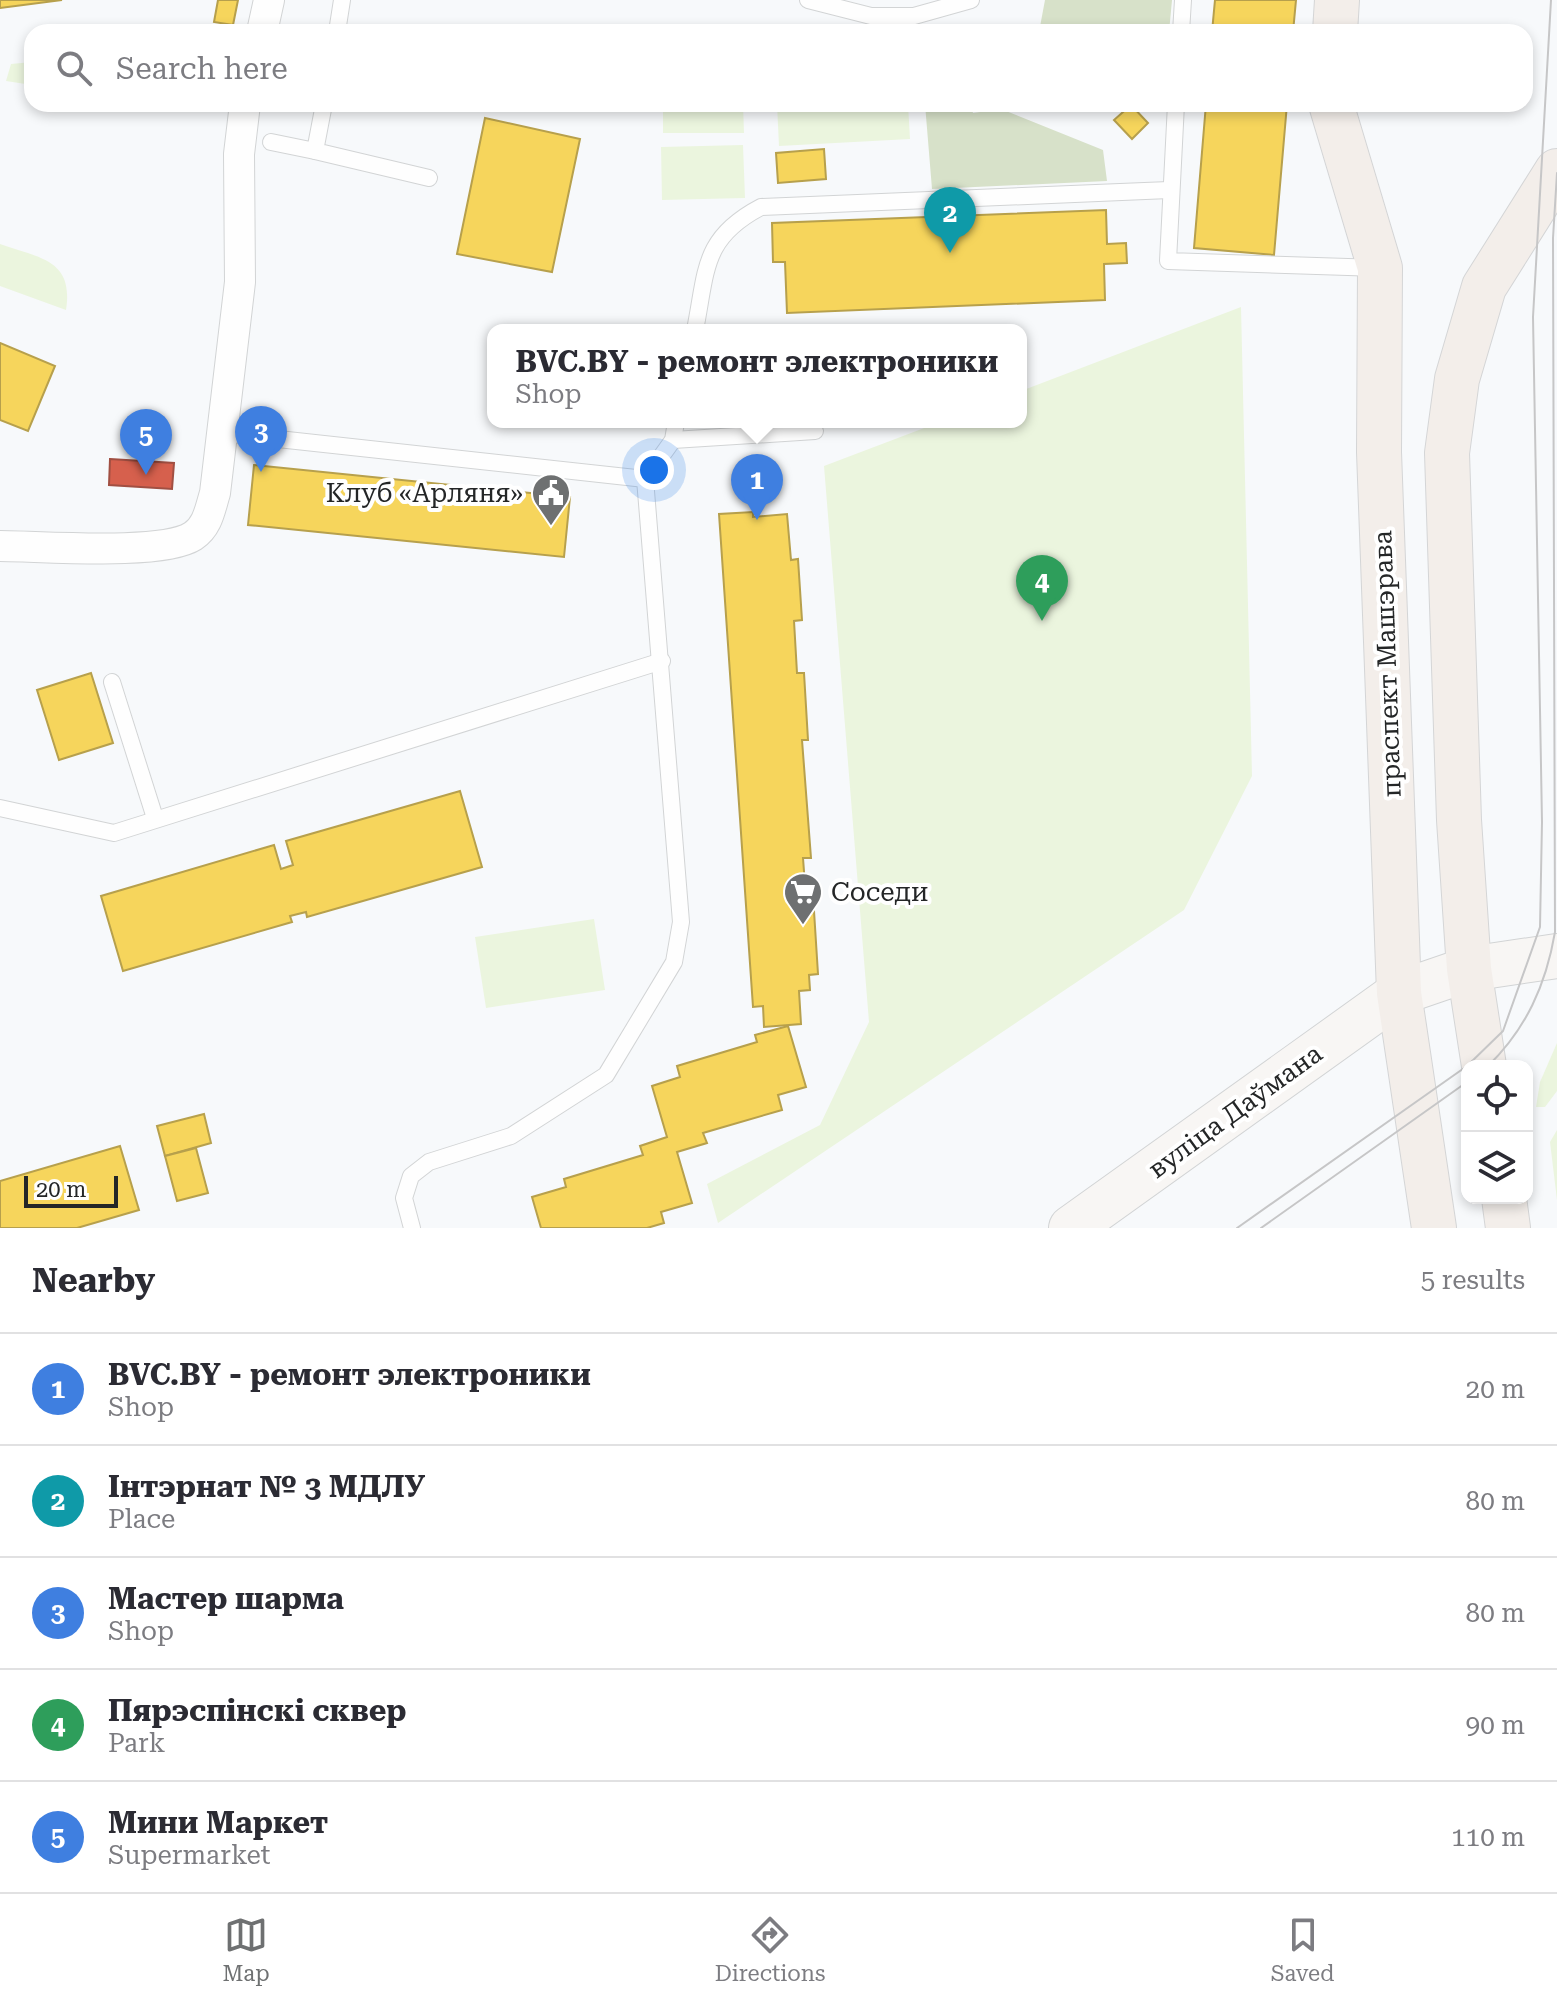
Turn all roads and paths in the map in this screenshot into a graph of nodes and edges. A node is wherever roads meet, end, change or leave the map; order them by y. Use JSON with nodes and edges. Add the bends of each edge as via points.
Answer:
{"nodes":[{"id":1,"x":269,"y":0,"type":"edge"},
{"id":2,"x":342,"y":0,"type":"edge"},
{"id":3,"x":808,"y":0,"type":"edge"},
{"id":4,"x":971,"y":0,"type":"edge"},
{"id":5,"x":1183,"y":0,"type":"edge"},
{"id":6,"x":1337,"y":0,"type":"edge"},
{"id":7,"x":264,"y":24,"type":"edge"},
{"id":8,"x":338,"y":24,"type":"edge"},
{"id":9,"x":1182,"y":24,"type":"edge"},
{"id":10,"x":1336,"y":24,"type":"edge"},
{"id":11,"x":244,"y":112,"type":"edge"},
{"id":12,"x":322,"y":112,"type":"edge"},
{"id":13,"x":1175,"y":112,"type":"edge"},
{"id":14,"x":1333,"y":112,"type":"edge"},
{"id":15,"x":271,"y":142,"type":"dead end"},
{"id":16,"x":315,"y":151,"type":"junction"},
{"id":17,"x":1557,"y":171,"type":"edge"},
{"id":18,"x":429,"y":178,"type":"dead end"},
{"id":19,"x":1169,"y":190,"type":"junction"},
{"id":20,"x":1380,"y":268,"type":"junction"},
{"id":21,"x":696,"y":324,"type":"edge"},
{"id":22,"x":675,"y":428,"type":"edge"},
{"id":23,"x":815,"y":431,"type":"dead end"},
{"id":24,"x":223,"y":433,"type":"junction"},
{"id":25,"x":673,"y":440,"type":"junction"},
{"id":26,"x":645,"y":479,"type":"junction"},
{"id":27,"x":0,"y":546,"type":"edge"},
{"id":28,"x":662,"y":661,"type":"junction"},
{"id":29,"x":112,"y":682,"type":"dead end"},
{"id":30,"x":0,"y":808,"type":"edge"},
{"id":31,"x":155,"y":818,"type":"junction"},
{"id":32,"x":1557,"y":956,"type":"edge"},
{"id":33,"x":1469,"y":969,"type":"junction"},
{"id":34,"x":1399,"y":993,"type":"junction"},
{"id":35,"x":1483,"y":1060,"type":"edge"},
{"id":36,"x":1505,"y":1204,"type":"edge"},
{"id":37,"x":412,"y":1228,"type":"edge"},
{"id":38,"x":1071,"y":1228,"type":"edge"},
{"id":39,"x":1434,"y":1228,"type":"edge"},
{"id":40,"x":1508,"y":1228,"type":"edge"}],
"edges":[{"from":1,"to":7,"type":"street"},
{"from":2,"to":8,"type":"lane"},
{"from":3,"to":4,"type":"lane","via":[[871,16],[914,16]]},
{"from":5,"to":9,"type":"lane"},
{"from":6,"to":10,"type":"main road"},
{"from":11,"to":24,"type":"street","via":[[239,154],[240,282]]},
{"from":12,"to":16,"type":"lane"},
{"from":13,"to":19,"type":"lane"},
{"from":14,"to":20,"type":"main road","name":"праспект Машэрава"},
{"from":15,"to":16,"type":"lane"},
{"from":16,"to":18,"type":"lane"},
{"from":17,"to":33,"type":"main road","via":[[1484,287],[1457,379],[1447,453]]},
{"from":19,"to":20,"type":"lane","via":[[1168,261]]},
{"from":19,"to":21,"type":"lane","via":[[761,207],[738,219],[712,247]]},
{"from":20,"to":34,"type":"main road","name":"праспект Машэрава","via":[[1379,452]]},
{"from":22,"to":25,"type":"lane"},
{"from":23,"to":25,"type":"lane"},
{"from":24,"to":26,"type":"lane"},
{"from":24,"to":27,"type":"street","via":[[207,522],[192,537],[145,547]]},
{"from":25,"to":26,"type":"lane"},
{"from":26,"to":28,"type":"lane"},
{"from":28,"to":31,"type":"lane"},
{"from":28,"to":37,"type":"lane","via":[[681,922],[674,962],[606,1075],[511,1136],[429,1162],[411,1176],[404,1198]]},
{"from":29,"to":31,"type":"lane"},
{"from":30,"to":31,"type":"lane","via":[[114,833]]},
{"from":32,"to":33,"type":"main road","name":"вуліца Даўмана"},
{"from":33,"to":34,"type":"main road","name":"вуліца Даўмана"},
{"from":33,"to":35,"type":"main road"},
{"from":34,"to":38,"type":"main road","name":"вуліца Даўмана"},
{"from":34,"to":39,"type":"main road","name":"праспект Машэрава"},
{"from":36,"to":40,"type":"main road"}]}
